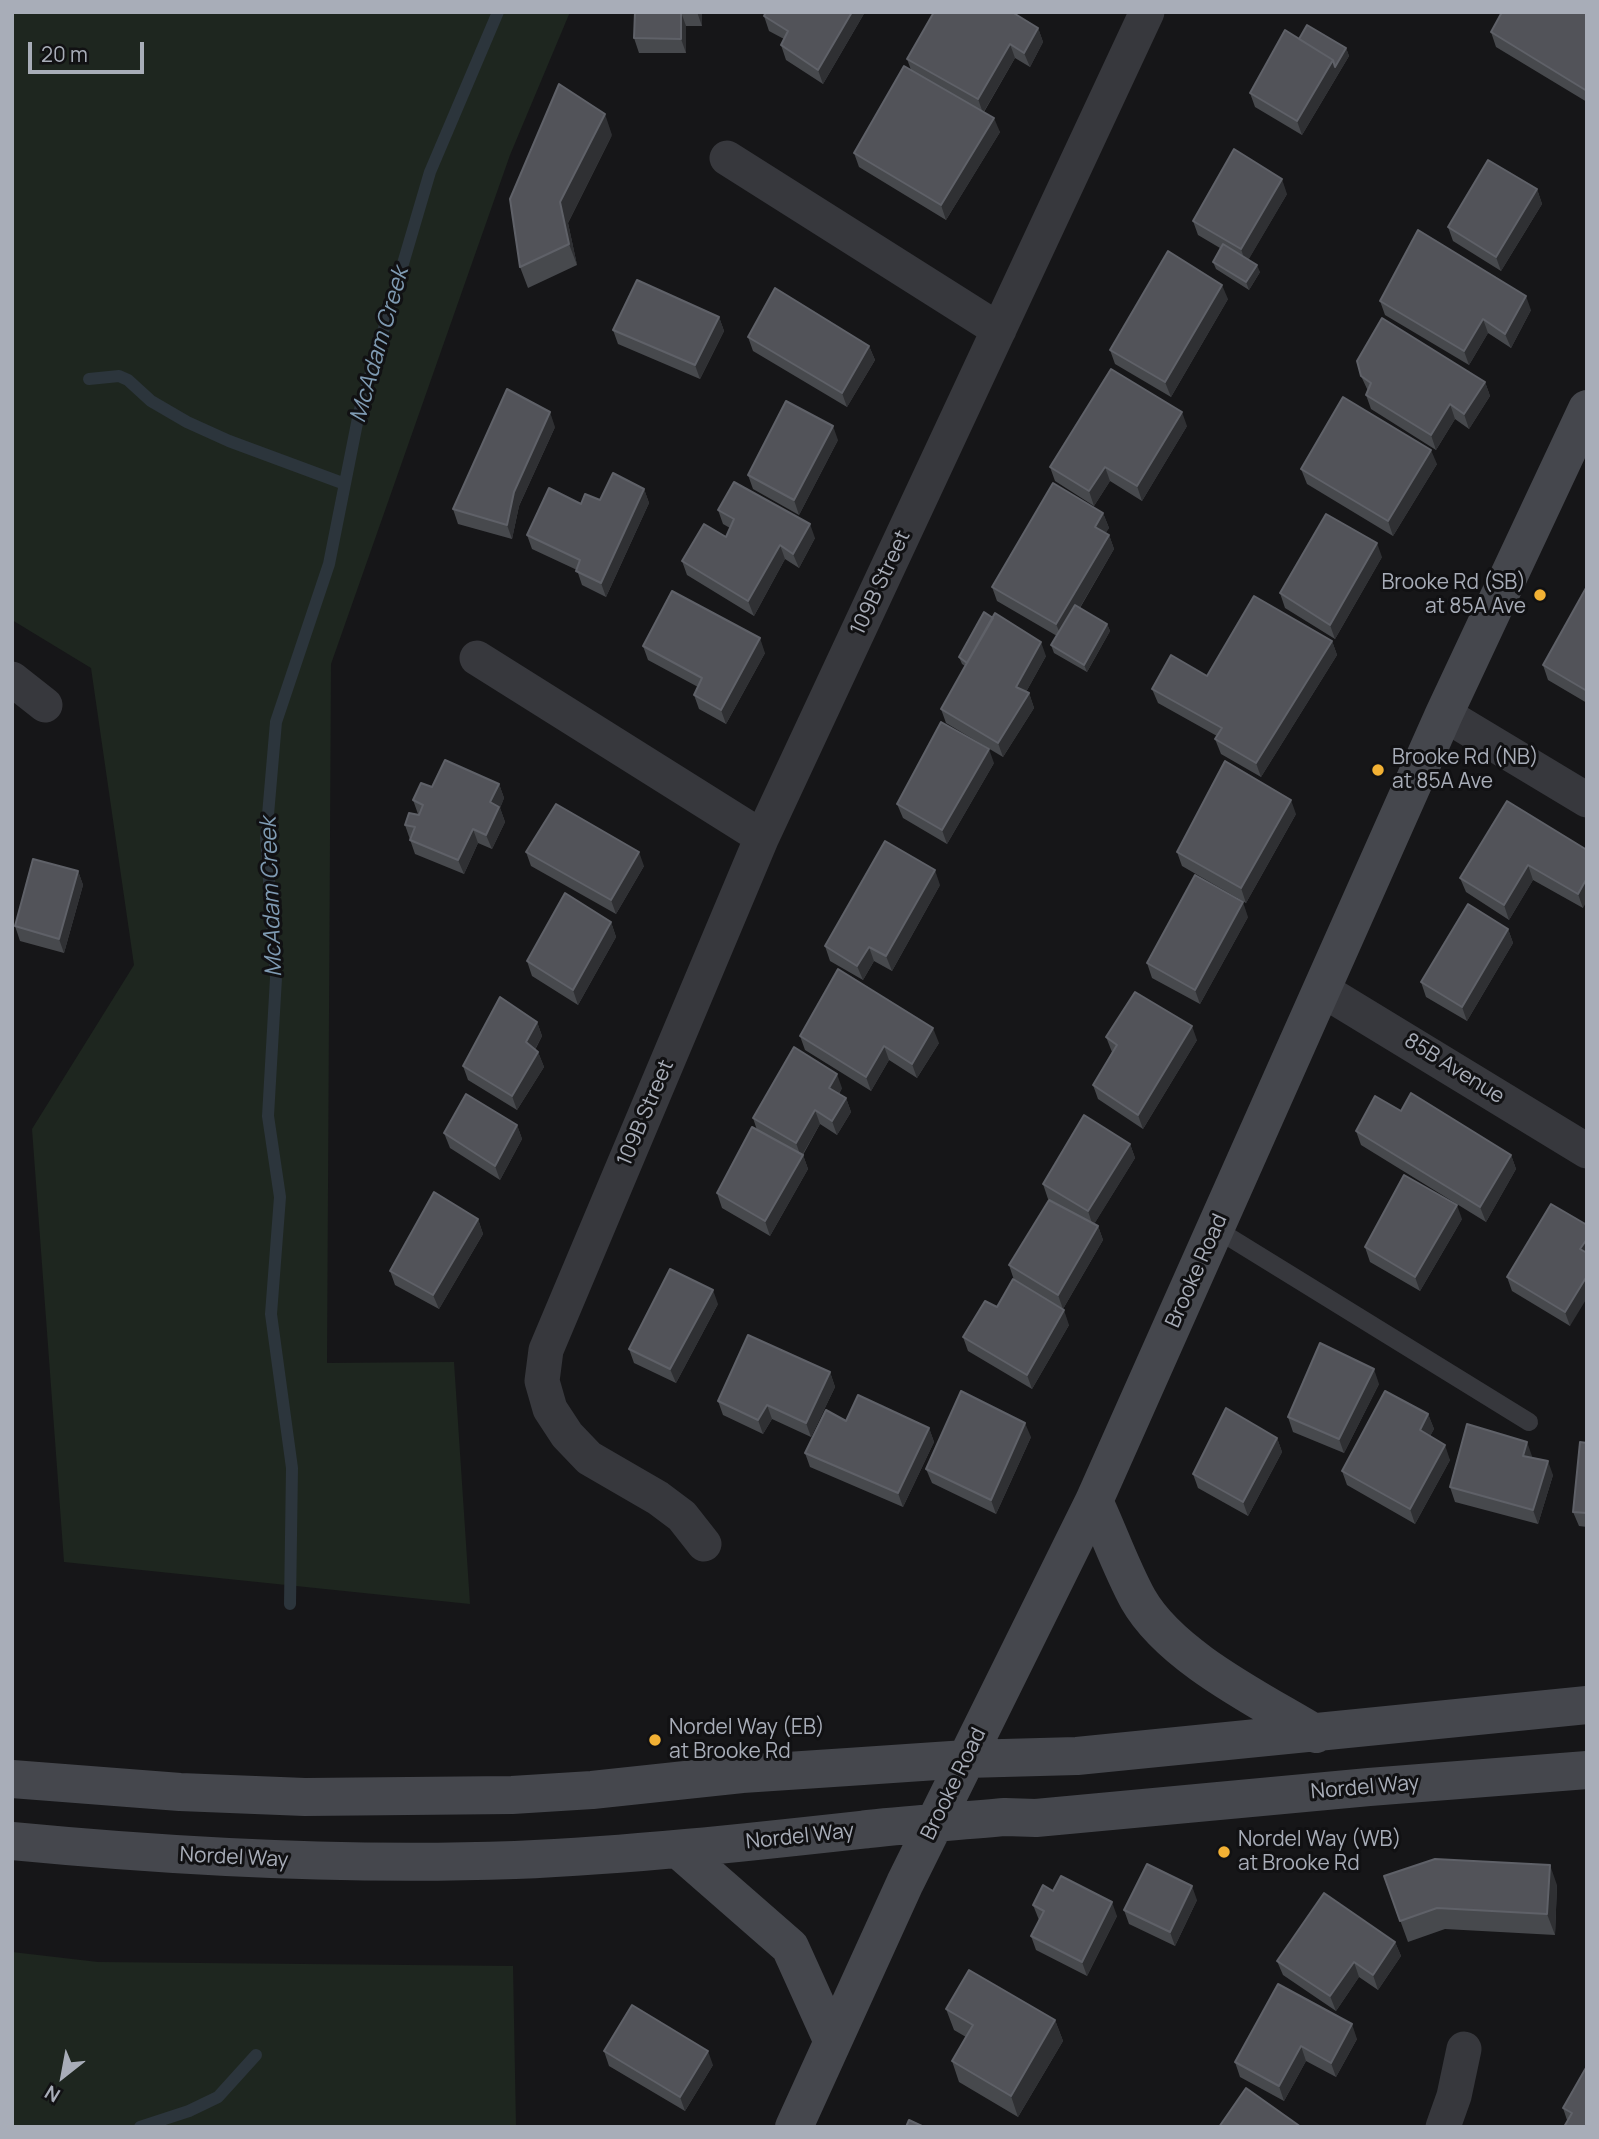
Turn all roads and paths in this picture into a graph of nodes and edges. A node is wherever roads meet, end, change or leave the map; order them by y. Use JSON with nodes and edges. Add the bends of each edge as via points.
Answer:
{"nodes":[{"id":1,"x":1147,"y":12,"type":"edge"},
{"id":2,"x":727,"y":158,"type":"dead end"},
{"id":3,"x":999,"y":330,"type":"junction"},
{"id":4,"x":1587,"y":410,"type":"edge"},
{"id":5,"x":477,"y":658,"type":"dead end"},
{"id":6,"x":12,"y":678,"type":"edge"},
{"id":7,"x":45,"y":705,"type":"dead end"},
{"id":8,"x":1444,"y":714,"type":"junction"},
{"id":9,"x":1587,"y":800,"type":"edge"},
{"id":10,"x":762,"y":836,"type":"junction"},
{"id":11,"x":1321,"y":989,"type":"junction"},
{"id":12,"x":1587,"y":1151,"type":"edge"},
{"id":13,"x":1216,"y":1229,"type":"junction"},
{"id":14,"x":1529,"y":1422,"type":"dead end"},
{"id":15,"x":1094,"y":1501,"type":"junction"},
{"id":16,"x":704,"y":1544,"type":"dead end"},
{"id":17,"x":1587,"y":1705,"type":"edge"},
{"id":18,"x":1316,"y":1734,"type":"junction"},
{"id":19,"x":966,"y":1759,"type":"junction"},
{"id":20,"x":1587,"y":1770,"type":"edge"},
{"id":21,"x":12,"y":1779,"type":"edge"},
{"id":22,"x":934,"y":1824,"type":"junction"},
{"id":23,"x":12,"y":1841,"type":"edge"},
{"id":24,"x":679,"y":1850,"type":"junction"},
{"id":25,"x":832,"y":2040,"type":"junction"},
{"id":26,"x":1464,"y":2049,"type":"dead end"},
{"id":27,"x":794,"y":2127,"type":"edge"},
{"id":28,"x":1443,"y":2127,"type":"edge"}],
"edges":[{"from":1,"to":3,"type":"street","name":"109B Street"},
{"from":2,"to":3,"type":"street"},
{"from":3,"to":10,"type":"street","name":"109B Street"},
{"from":4,"to":8,"type":"main road","name":"Brooke Road"},
{"from":5,"to":10,"type":"street"},
{"from":6,"to":7,"type":"street"},
{"from":8,"to":9,"type":"street"},
{"from":8,"to":11,"type":"main road","name":"Brooke Road"},
{"from":10,"to":16,"type":"street","name":"109B Street","via":[[546,1350],[542,1381],[550,1409],[567,1436],[589,1458],[682,1516]]},
{"from":11,"to":12,"type":"street","name":"85B Avenue"},
{"from":11,"to":13,"type":"main road","name":"Brooke Road"},
{"from":13,"to":14,"type":"lane"},
{"from":13,"to":15,"type":"main road","name":"Brooke Road"},
{"from":15,"to":18,"type":"main road","via":[[1139,1600],[1157,1624],[1210,1670]]},
{"from":15,"to":19,"type":"main road","name":"Brooke Road"},
{"from":17,"to":18,"type":"main road"},
{"from":18,"to":19,"type":"main road","via":[[1077,1756]]},
{"from":19,"to":21,"type":"main road","via":[[512,1795],[305,1797]]},
{"from":19,"to":22,"type":"main road","name":"Brooke Road"},
{"from":20,"to":22,"type":"main road","name":"Nordel Way"},
{"from":22,"to":24,"type":"main road","name":"Nordel Way"},
{"from":22,"to":25,"type":"main road","name":"Brooke Road"},
{"from":23,"to":24,"type":"main road","name":"Nordel Way","via":[[300,1861],[516,1860]]},
{"from":24,"to":25,"type":"main road","via":[[790,1947]]},
{"from":25,"to":27,"type":"main road","name":"Brooke Road"},
{"from":26,"to":28,"type":"street"}]}
